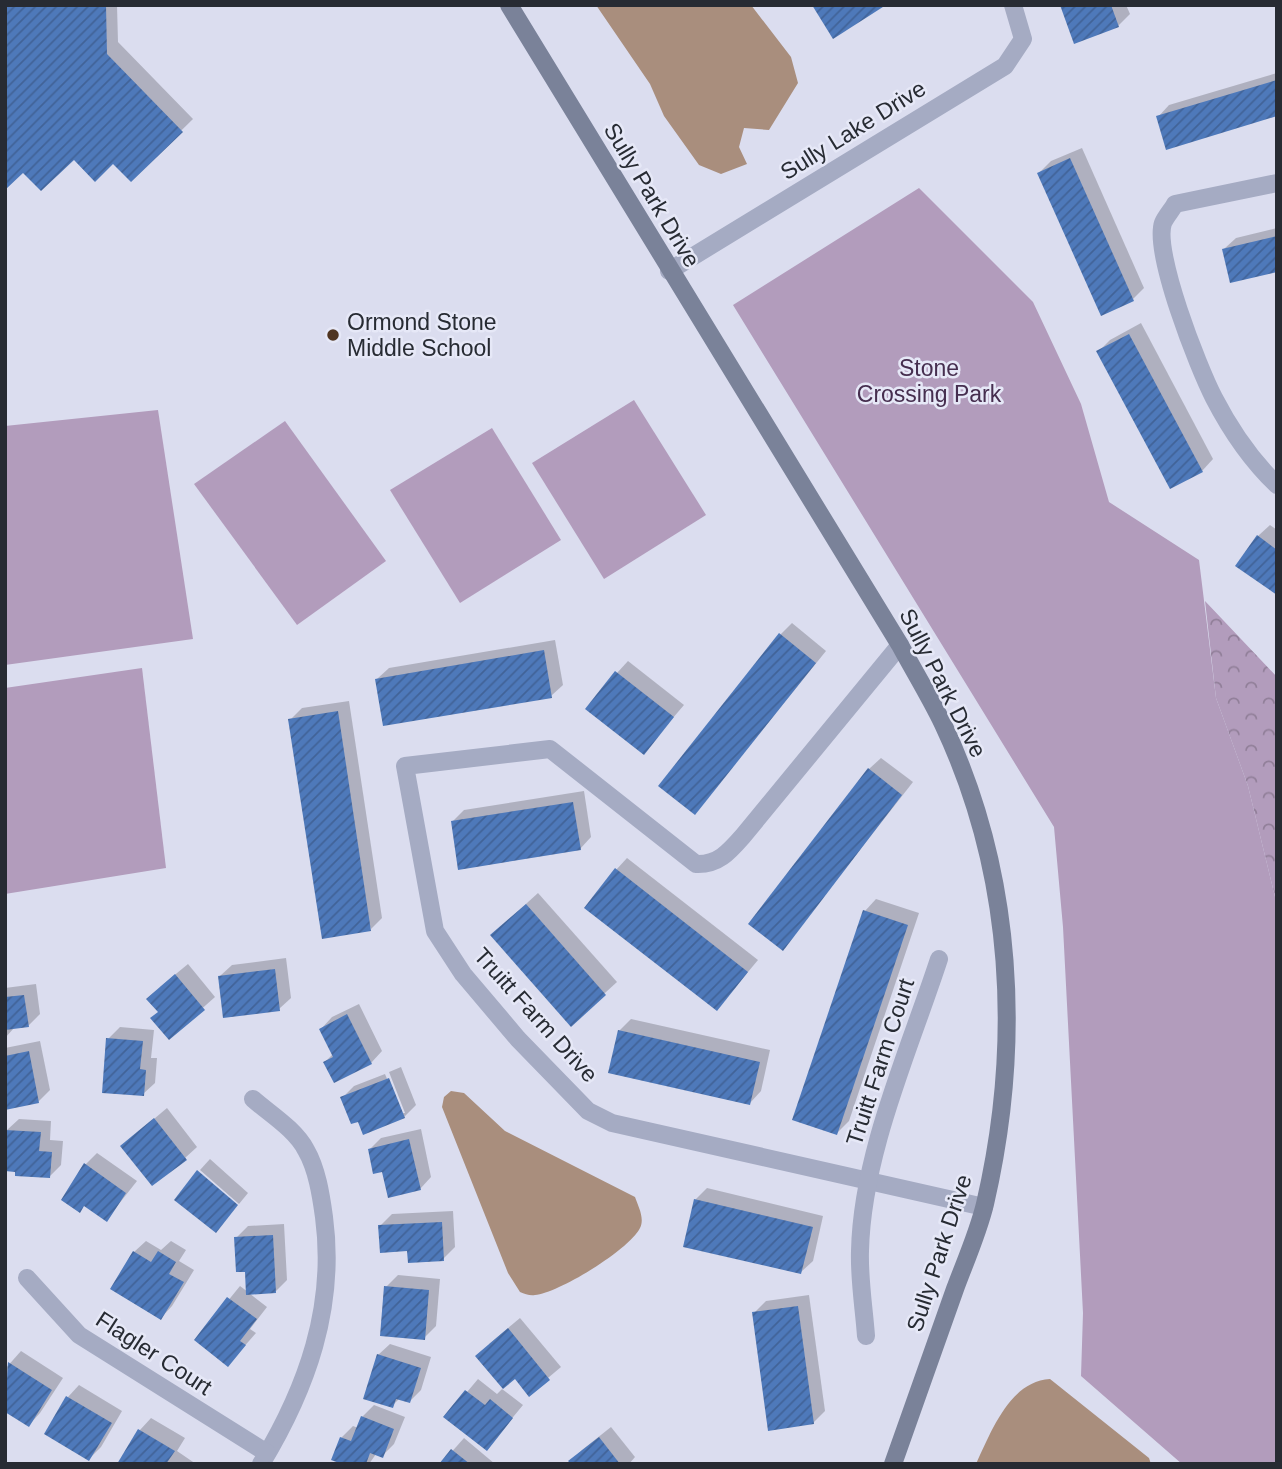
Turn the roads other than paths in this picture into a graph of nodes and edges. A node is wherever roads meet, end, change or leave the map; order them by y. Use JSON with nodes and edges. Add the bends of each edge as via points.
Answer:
{"nodes":[{"id":1,"x":509,"y":5,"type":"edge"},
{"id":2,"x":1013,"y":5,"type":"edge"},
{"id":3,"x":1277,"y":183,"type":"edge"},
{"id":4,"x":669,"y":271,"type":"junction"},
{"id":5,"x":1277,"y":485,"type":"edge"},
{"id":6,"x":900,"y":645,"type":"junction"},
{"id":7,"x":939,"y":959,"type":"dead end"},
{"id":8,"x":253,"y":1099,"type":"dead end"},
{"id":9,"x":869,"y":1181,"type":"junction"},
{"id":10,"x":984,"y":1207,"type":"junction"},
{"id":11,"x":27,"y":1278,"type":"dead end"},
{"id":12,"x":866,"y":1336,"type":"dead end"},
{"id":13,"x":264,"y":1458,"type":"edge"},
{"id":14,"x":893,"y":1464,"type":"edge"}],
"edges":[{"from":1,"to":4,"type":"street","name":"Sully Park Drive"},
{"from":2,"to":4,"type":"street","name":"Sully Lake Drive","via":[[1023,39],[1005,66]]},
{"from":3,"to":5,"type":"street","via":[[1175,204],[1163,223],[1162,253],[1214,397],[1256,465]]},
{"from":4,"to":6,"type":"street","name":"Sully Park Drive"},
{"from":6,"to":9,"type":"street","name":"Truitt Farm Drive","via":[[743,836],[725,856],[709,865],[696,863],[550,749],[405,766],[435,931],[463,974],[589,1111],[612,1123]]},
{"from":6,"to":10,"type":"street","name":"Sully Park Drive","via":[[943,724],[967,785],[991,865],[1005,947],[1009,1030],[1003,1114]]},
{"from":7,"to":9,"type":"street","name":"Truitt Farm Court"},
{"from":8,"to":13,"type":"street","via":[[298,1137],[307,1151],[321,1194],[327,1241],[326,1297],[315,1351],[296,1402]]},
{"from":9,"to":10,"type":"street","name":"Truitt Farm Drive"},
{"from":9,"to":12,"type":"street","name":"Truitt Farm Court","via":[[860,1252]]},
{"from":10,"to":14,"type":"street","name":"Sully Park Drive"},
{"from":11,"to":13,"type":"street","name":"Flagler Court","via":[[79,1335]]}]}
